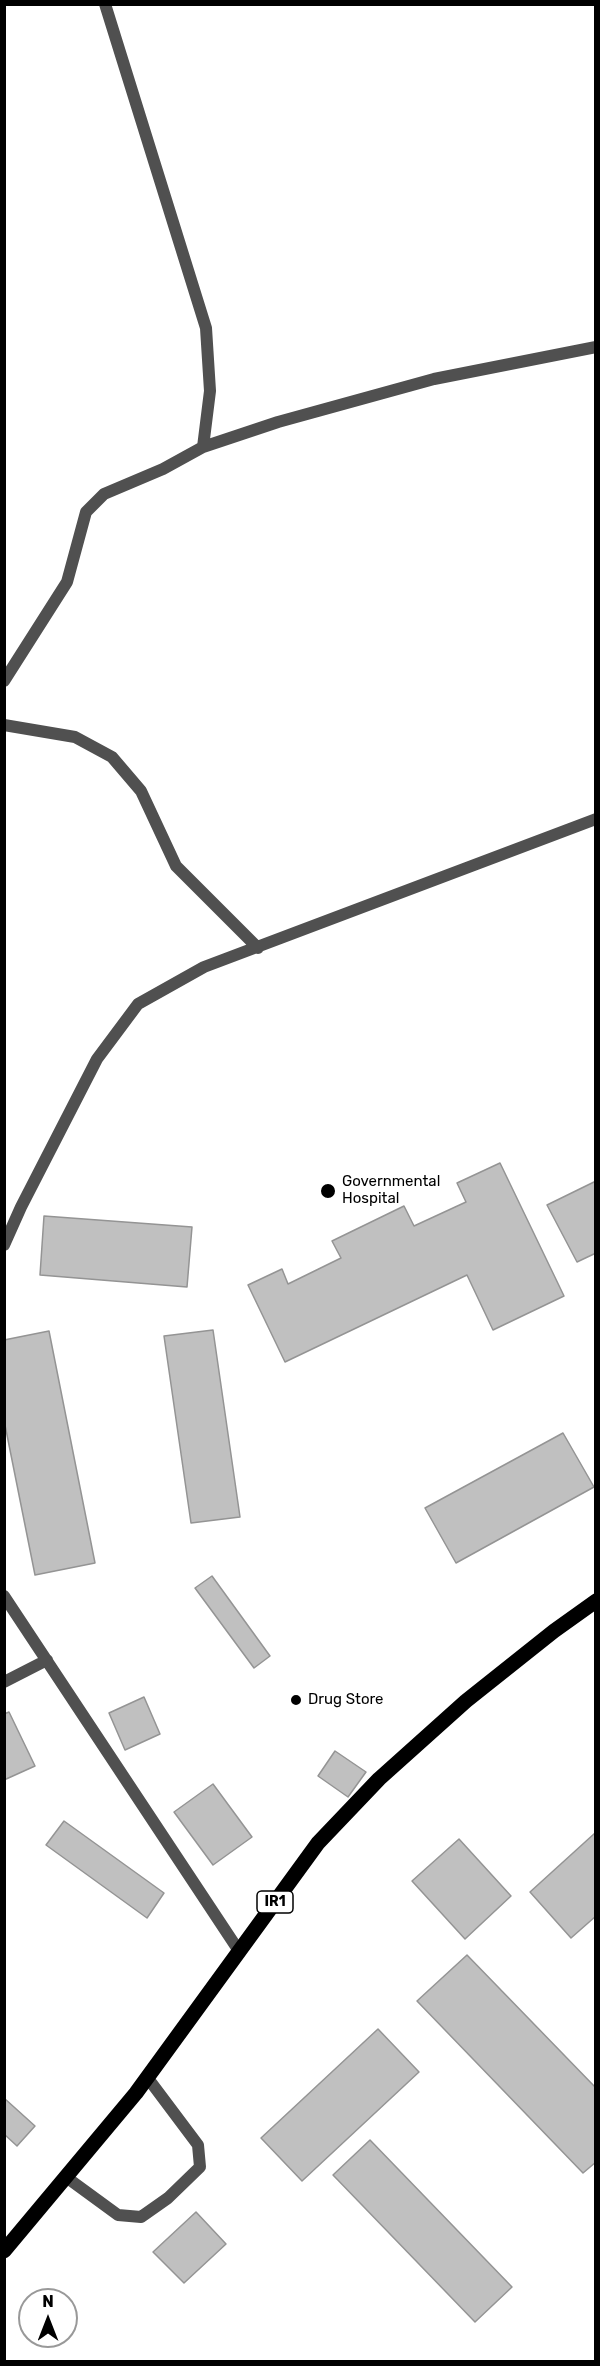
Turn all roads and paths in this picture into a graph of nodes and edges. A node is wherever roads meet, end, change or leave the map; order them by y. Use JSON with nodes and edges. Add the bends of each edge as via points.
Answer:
{"nodes":[{"id":1,"x":105,"y":4,"type":"edge"},
{"id":2,"x":596,"y":347,"type":"edge"},
{"id":3,"x":203,"y":447,"type":"junction"},
{"id":4,"x":4,"y":681,"type":"edge"},
{"id":5,"x":4,"y":725,"type":"edge"},
{"id":6,"x":596,"y":819,"type":"edge"},
{"id":7,"x":258,"y":948,"type":"junction"},
{"id":8,"x":4,"y":1245,"type":"edge"},
{"id":9,"x":4,"y":1596,"type":"edge"},
{"id":10,"x":596,"y":1601,"type":"edge"},
{"id":11,"x":47,"y":1660,"type":"junction"},
{"id":12,"x":4,"y":1682,"type":"edge"},
{"id":13,"x":239,"y":1951,"type":"junction"},
{"id":14,"x":147,"y":2077,"type":"junction"},
{"id":15,"x":66,"y":2177,"type":"junction"},
{"id":16,"x":4,"y":2251,"type":"edge"}],
"edges":[{"from":1,"to":3,"type":"street","via":[[206,328],[210,391]]},
{"from":2,"to":3,"type":"street","via":[[434,379]]},
{"from":3,"to":4,"type":"street","via":[[104,494],[86,512],[67,582]]},
{"from":5,"to":7,"type":"street","via":[[75,737],[112,757],[141,791],[176,866]]},
{"from":6,"to":7,"type":"street"},
{"from":7,"to":8,"type":"street","via":[[204,967],[138,1004],[98,1059]]},
{"from":9,"to":11,"type":"street"},
{"from":10,"to":13,"type":"main road","number":"IR1","via":[[466,1701],[379,1779],[318,1843]]},
{"from":11,"to":12,"type":"street"},
{"from":11,"to":13,"type":"street"},
{"from":13,"to":14,"type":"main road","number":"IR1"},
{"from":14,"to":15,"type":"main road","number":"IR1"},
{"from":14,"to":15,"type":"street","via":[[198,2145],[200,2167],[141,2217],[118,2215]]},
{"from":15,"to":16,"type":"main road","number":"IR1"}]}
